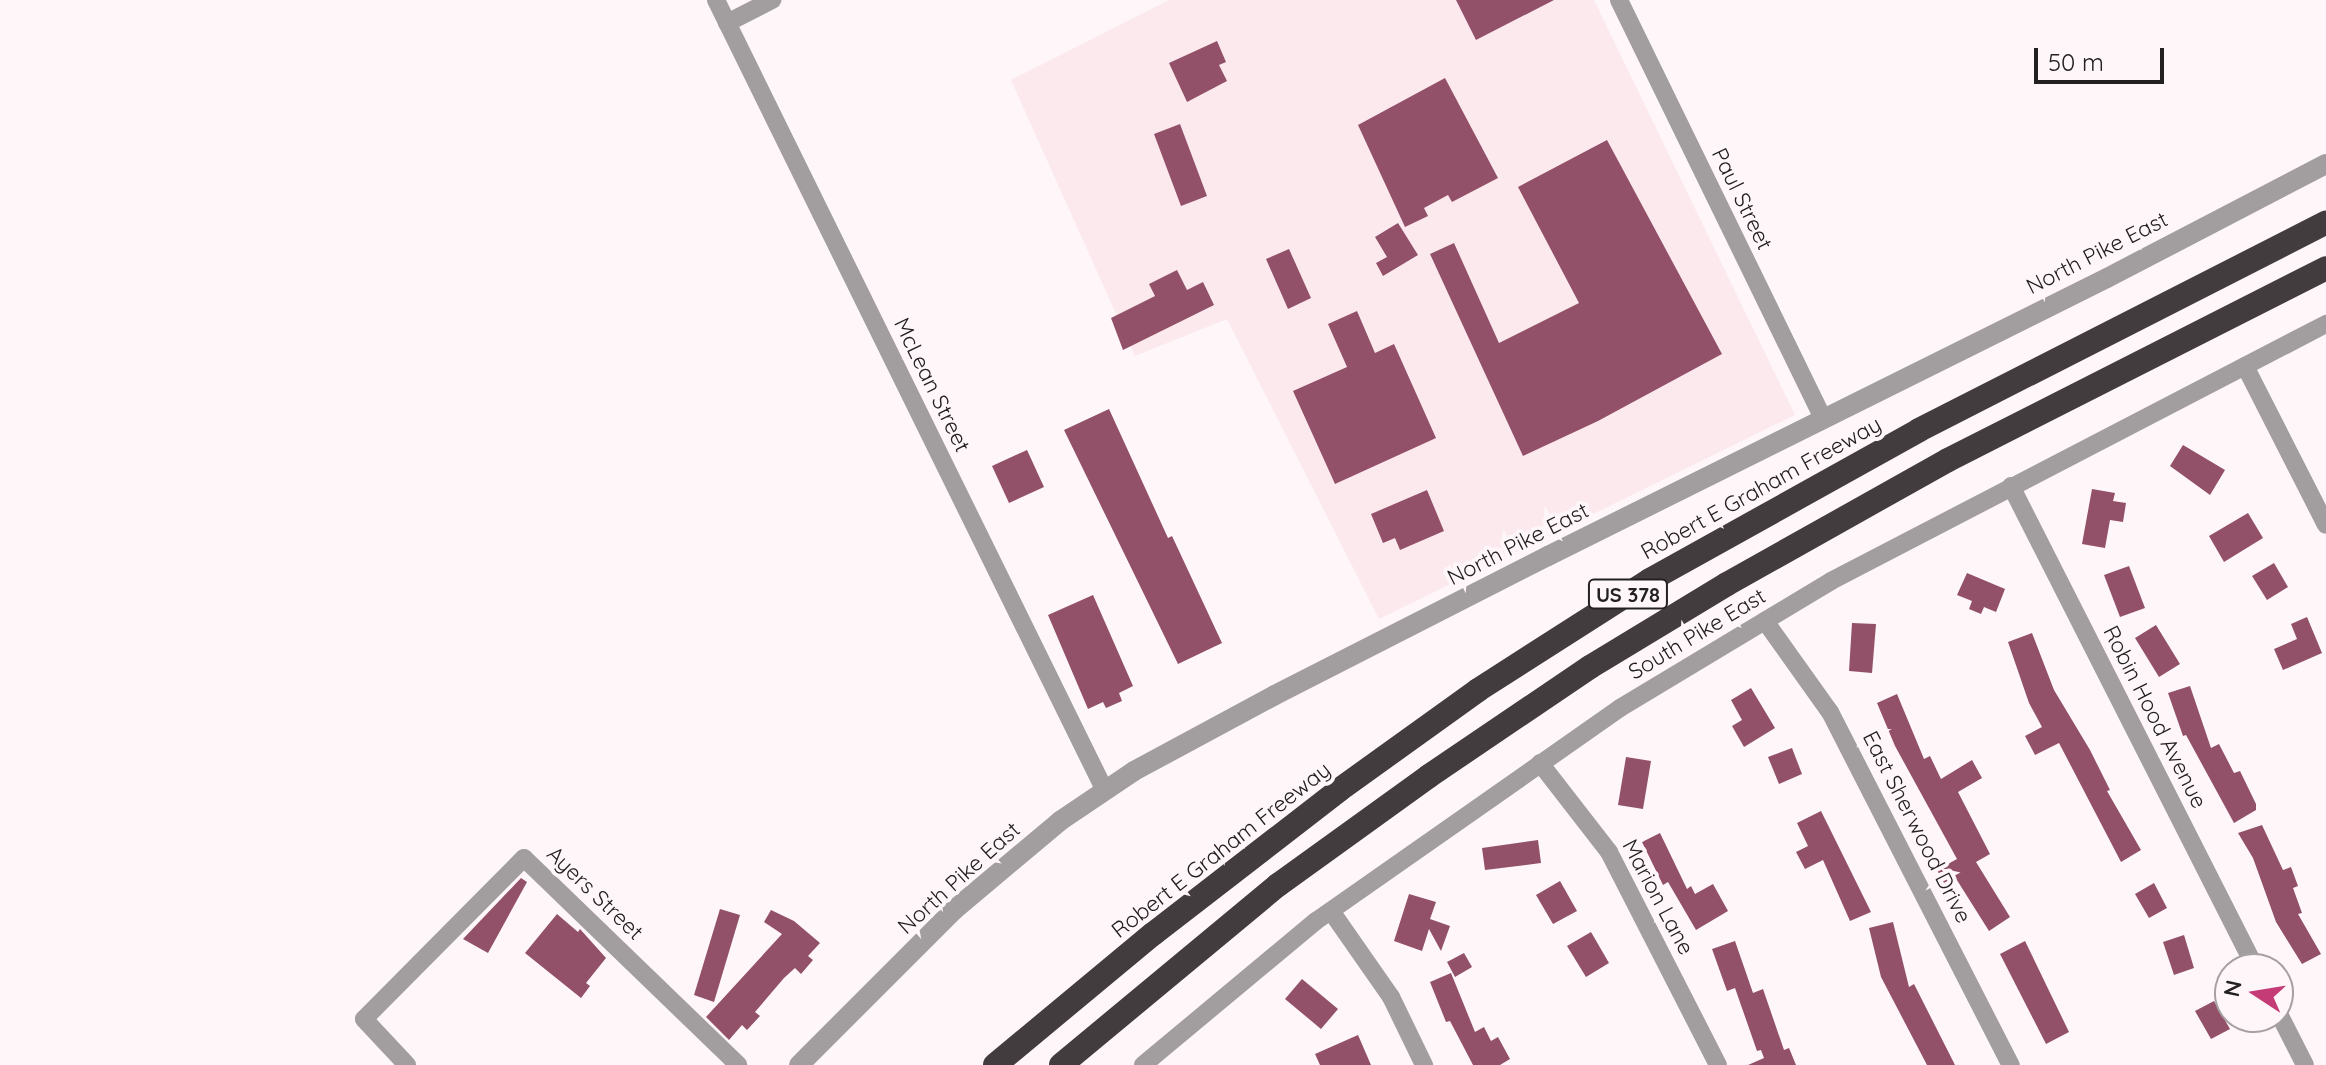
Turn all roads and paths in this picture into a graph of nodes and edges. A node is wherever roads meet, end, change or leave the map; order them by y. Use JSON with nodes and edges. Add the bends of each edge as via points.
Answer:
{"nodes":[{"id":1,"x":716,"y":0,"type":"edge"},
{"id":2,"x":772,"y":0,"type":"edge"},
{"id":3,"x":1619,"y":0,"type":"edge"},
{"id":4,"x":727,"y":23,"type":"junction"},
{"id":5,"x":2326,"y":164,"type":"edge"},
{"id":6,"x":2326,"y":223,"type":"edge"},
{"id":7,"x":2326,"y":268,"type":"edge"},
{"id":8,"x":2326,"y":324,"type":"edge"},
{"id":9,"x":2245,"y":366,"type":"junction"},
{"id":10,"x":1823,"y":418,"type":"junction"},
{"id":11,"x":2011,"y":486,"type":"junction"},
{"id":12,"x":2326,"y":525,"type":"edge"},
{"id":13,"x":1765,"y":621,"type":"junction"},
{"id":14,"x":1540,"y":763,"type":"junction"},
{"id":15,"x":1105,"y":791,"type":"junction"},
{"id":16,"x":1331,"y":911,"type":"junction"},
{"id":17,"x":2248,"y":953,"type":"edge"},
{"id":18,"x":2289,"y":1033,"type":"edge"},
{"id":19,"x":407,"y":1065,"type":"edge"},
{"id":20,"x":738,"y":1065,"type":"edge"},
{"id":21,"x":799,"y":1065,"type":"edge"},
{"id":22,"x":995,"y":1065,"type":"edge"},
{"id":23,"x":1061,"y":1065,"type":"edge"},
{"id":24,"x":1143,"y":1065,"type":"edge"},
{"id":25,"x":1424,"y":1065,"type":"edge"},
{"id":26,"x":1718,"y":1065,"type":"edge"},
{"id":27,"x":2011,"y":1065,"type":"edge"},
{"id":28,"x":2305,"y":1065,"type":"edge"}],
"edges":[{"from":1,"to":4,"type":"street","name":"McLean Street"},
{"from":2,"to":4,"type":"street"},
{"from":3,"to":10,"type":"street","name":"Paul Street"},
{"from":4,"to":15,"type":"street","name":"McLean Street"},
{"from":5,"to":10,"type":"street","name":"North Pike East"},
{"from":6,"to":22,"type":"highway","name":"Robert E Graham Freeway","number":"US 378","via":[[1919,430],[1650,580],[1478,690],[1339,790]]},
{"from":7,"to":23,"type":"highway","number":"US 378","via":[[1948,460],[1590,667],[1278,885]]},
{"from":8,"to":9,"type":"street","name":"South Pike East"},
{"from":9,"to":11,"type":"street","name":"South Pike East"},
{"from":9,"to":12,"type":"street"},
{"from":10,"to":15,"type":"street","name":"North Pike East","via":[[1275,695]]},
{"from":11,"to":13,"type":"street","name":"South Pike East"},
{"from":11,"to":17,"type":"street","name":"Robin Hood Avenue"},
{"from":13,"to":14,"type":"street","name":"South Pike East"},
{"from":13,"to":27,"type":"street","name":"East Sherwood Drive","via":[[1830,712]]},
{"from":14,"to":16,"type":"street","name":"South Pike East"},
{"from":14,"to":26,"type":"street","name":"Marion Lane","via":[[1609,852]]},
{"from":15,"to":21,"type":"street","name":"North Pike East","via":[[1060,821],[954,910]]},
{"from":16,"to":24,"type":"street","name":"South Pike East"},
{"from":16,"to":25,"type":"street","via":[[1391,997]]},
{"from":18,"to":28,"type":"street"},
{"from":19,"to":20,"type":"street","name":"Ayers Street","via":[[364,1019],[524,858]]}]}
